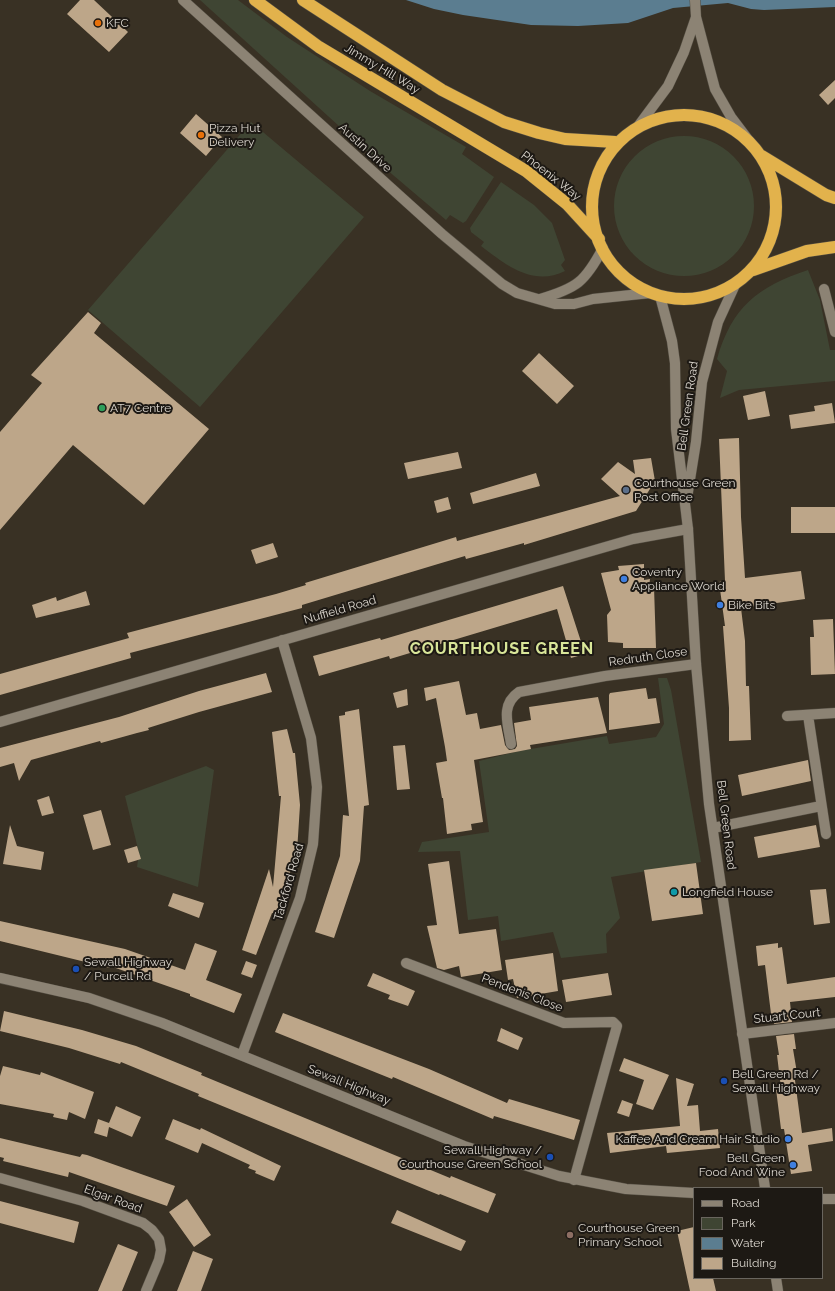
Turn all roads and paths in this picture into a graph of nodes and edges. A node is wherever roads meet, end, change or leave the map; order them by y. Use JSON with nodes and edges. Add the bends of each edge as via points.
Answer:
{"nodes":[{"id":1,"x":183,"y":0,"type":"edge"},
{"id":2,"x":255,"y":0,"type":"edge"},
{"id":3,"x":303,"y":0,"type":"edge"},
{"id":4,"x":695,"y":0,"type":"edge"},
{"id":5,"x":696,"y":17,"type":"junction"},
{"id":6,"x":504,"y":122,"type":"joint"},
{"id":7,"x":639,"y":125,"type":"junction"},
{"id":8,"x":615,"y":142,"type":"junction"},
{"id":9,"x":750,"y":142,"type":"junction"},
{"id":10,"x":760,"y":154,"type":"junction"},
{"id":11,"x":498,"y":155,"type":"joint"},
{"id":12,"x":835,"y":198,"type":"edge"},
{"id":13,"x":601,"y":244,"type":"junction"},
{"id":14,"x":835,"y":247,"type":"edge"},
{"id":15,"x":753,"y":270,"type":"junction"},
{"id":16,"x":735,"y":285,"type":"junction"},
{"id":17,"x":824,"y":289,"type":"dead end"},
{"id":18,"x":655,"y":295,"type":"junction"},
{"id":19,"x":540,"y":299,"type":"junction"},
{"id":20,"x":835,"y":332,"type":"edge"},
{"id":21,"x":685,"y":511,"type":"junction"},
{"id":22,"x":688,"y":529,"type":"junction"},
{"id":23,"x":282,"y":640,"type":"junction"},
{"id":24,"x":696,"y":664,"type":"junction"},
{"id":25,"x":835,"y":714,"type":"edge"},
{"id":26,"x":808,"y":715,"type":"junction"},
{"id":27,"x":787,"y":716,"type":"dead end"},
{"id":28,"x":0,"y":722,"type":"edge"},
{"id":29,"x":511,"y":744,"type":"dead end"},
{"id":30,"x":821,"y":806,"type":"junction"},
{"id":31,"x":713,"y":828,"type":"junction"},
{"id":32,"x":826,"y":834,"type":"dead end"},
{"id":33,"x":406,"y":963,"type":"dead end"},
{"id":34,"x":0,"y":978,"type":"edge"},
{"id":35,"x":835,"y":1023,"type":"edge"},
{"id":36,"x":742,"y":1034,"type":"junction"},
{"id":37,"x":242,"y":1055,"type":"junction"},
{"id":38,"x":0,"y":1178,"type":"edge"},
{"id":39,"x":574,"y":1180,"type":"junction"},
{"id":40,"x":765,"y":1187,"type":"edge"},
{"id":41,"x":693,"y":1193,"type":"edge"},
{"id":42,"x":823,"y":1199,"type":"edge"},
{"id":43,"x":835,"y":1199,"type":"edge"},
{"id":44,"x":776,"y":1279,"type":"edge"},
{"id":45,"x":146,"y":1291,"type":"edge"},
{"id":46,"x":778,"y":1291,"type":"edge"}],
"edges":[{"from":1,"to":19,"type":"street","name":"Austin Drive","via":[[483,270],[517,293]]},
{"from":2,"to":11,"type":"highway","name":"Jimmy Hill Way","via":[[319,47]]},
{"from":3,"to":6,"type":"highway","name":"Jimmy Hill Way","via":[[442,90]]},
{"from":4,"to":5,"type":"street"},
{"from":5,"to":7,"type":"street","via":[[684,52],[668,86]]},
{"from":5,"to":9,"type":"street","via":[[715,89],[731,117]]},
{"from":6,"to":8,"type":"highway","name":"Phoenix Way","via":[[565,139]]},
{"from":7,"to":8,"type":"highway"},
{"from":7,"to":9,"type":"highway","via":[[661,118],[700,117],[719,121]]},
{"from":8,"to":13,"type":"highway","via":[[595,179],[594,216]]},
{"from":9,"to":10,"type":"highway"},
{"from":10,"to":12,"type":"highway"},
{"from":10,"to":15,"type":"highway","via":[[769,169],[776,204],[764,252]]},
{"from":11,"to":13,"type":"highway","name":"Phoenix Way","via":[[526,171],[567,204]]},
{"from":13,"to":18,"type":"highway","via":[[616,270],[630,282]]},
{"from":13,"to":19,"type":"street","via":[[583,280],[563,292]]},
{"from":14,"to":15,"type":"highway","via":[[807,251]]},
{"from":15,"to":16,"type":"highway"},
{"from":16,"to":18,"type":"highway","via":[[716,294],[699,298]]},
{"from":16,"to":21,"type":"street","name":"Bell Green Road","via":[[718,322],[702,382]]},
{"from":17,"to":20,"type":"street"},
{"from":18,"to":19,"type":"street","name":"Austin Drive","via":[[593,299],[574,304],[555,304]]},
{"from":18,"to":21,"type":"street","name":"Bell Green Road","via":[[672,341],[676,430]]},
{"from":21,"to":22,"type":"street","name":"Bell Green Road"},
{"from":22,"to":23,"type":"street","name":"Nuffield Road","via":[[633,540]]},
{"from":22,"to":24,"type":"street","name":"Bell Green Road"},
{"from":23,"to":28,"type":"street","name":"Nuffield Road"},
{"from":23,"to":37,"type":"street","name":"Tackford Road","via":[[311,738],[317,787],[314,844],[300,898]]},
{"from":24,"to":29,"type":"street","name":"Redruth Close","via":[[604,676],[519,692],[512,696],[506,712]]},
{"from":24,"to":31,"type":"street","name":"Bell Green Road"},
{"from":25,"to":26,"type":"street"},
{"from":26,"to":27,"type":"street"},
{"from":26,"to":30,"type":"street"},
{"from":30,"to":31,"type":"street"},
{"from":30,"to":32,"type":"street"},
{"from":31,"to":36,"type":"street","name":"Bell Green Road"},
{"from":33,"to":39,"type":"street","name":"Pendenis Close","via":[[564,1023],[613,1022],[617,1026]]},
{"from":34,"to":37,"type":"street","name":"Sewall Highway","via":[[89,998],[162,1023]]},
{"from":35,"to":36,"type":"street","name":"Stuart Court"},
{"from":36,"to":40,"type":"street","name":"Bell Green Road"},
{"from":37,"to":39,"type":"street","name":"Sewall Highway","via":[[464,1146]]},
{"from":38,"to":45,"type":"street","name":"Elgar Road","via":[[83,1201],[143,1224],[152,1230],[159,1239],[161,1250]]},
{"from":39,"to":41,"type":"street","name":"Sewall Highway","via":[[626,1189]]},
{"from":42,"to":43,"type":"street"},
{"from":44,"to":46,"type":"street"}]}
